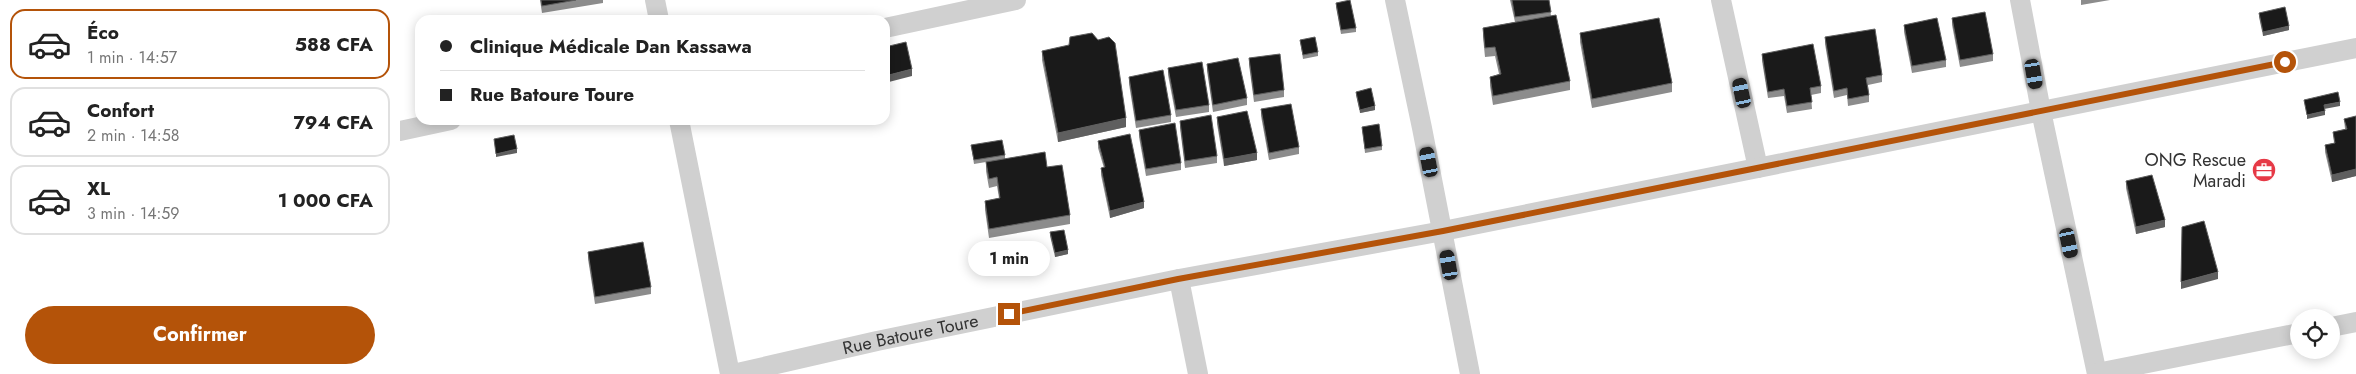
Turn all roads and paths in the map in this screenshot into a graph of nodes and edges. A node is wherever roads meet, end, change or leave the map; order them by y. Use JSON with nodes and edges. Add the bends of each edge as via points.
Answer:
{"nodes":[{"id":1,"x":655,"y":0,"type":"edge"},
{"id":2,"x":1016,"y":0,"type":"edge"},
{"id":3,"x":1395,"y":0,"type":"edge"},
{"id":4,"x":1721,"y":0,"type":"edge"},
{"id":5,"x":2020,"y":0,"type":"edge"},
{"id":6,"x":939,"y":8,"type":"edge"},
{"id":7,"x":658,"y":15,"type":"edge"},
{"id":8,"x":890,"y":26,"type":"edge"},
{"id":9,"x":2356,"y":48,"type":"edge"},
{"id":10,"x":2041,"y":111,"type":"junction"},
{"id":11,"x":428,"y":125,"type":"edge"},
{"id":12,"x":680,"y":125,"type":"edge"},
{"id":13,"x":400,"y":131,"type":"edge"},
{"id":14,"x":1758,"y":168,"type":"junction"},
{"id":15,"x":1443,"y":231,"type":"junction"},
{"id":16,"x":1178,"y":279,"type":"junction"},
{"id":17,"x":2356,"y":322,"type":"edge"},
{"id":18,"x":2340,"y":325,"type":"edge"},
{"id":19,"x":2290,"y":335,"type":"edge"},
{"id":20,"x":2097,"y":373,"type":"edge"},
{"id":21,"x":730,"y":374,"type":"edge"},
{"id":22,"x":734,"y":374,"type":"edge"},
{"id":23,"x":1198,"y":374,"type":"edge"},
{"id":24,"x":1470,"y":374,"type":"edge"}],
"edges":[{"from":1,"to":7,"type":"street"},
{"from":2,"to":6,"type":"street"},
{"from":3,"to":15,"type":"street"},
{"from":4,"to":14,"type":"street"},
{"from":5,"to":10,"type":"street"},
{"from":6,"to":8,"type":"street"},
{"from":9,"to":10,"type":"street","name":"Rue Batoure Toure"},
{"from":10,"to":14,"type":"street","name":"Rue Batoure Toure"},
{"from":10,"to":20,"type":"street"},
{"from":11,"to":13,"type":"street"},
{"from":12,"to":21,"type":"street"},
{"from":14,"to":15,"type":"street","name":"Rue Batoure Toure"},
{"from":15,"to":16,"type":"street","name":"Rue Batoure Toure"},
{"from":15,"to":24,"type":"street"},
{"from":16,"to":22,"type":"street","name":"Rue Batoure Toure"},
{"from":16,"to":23,"type":"street"},
{"from":17,"to":18,"type":"street"},
{"from":19,"to":20,"type":"street"}]}
